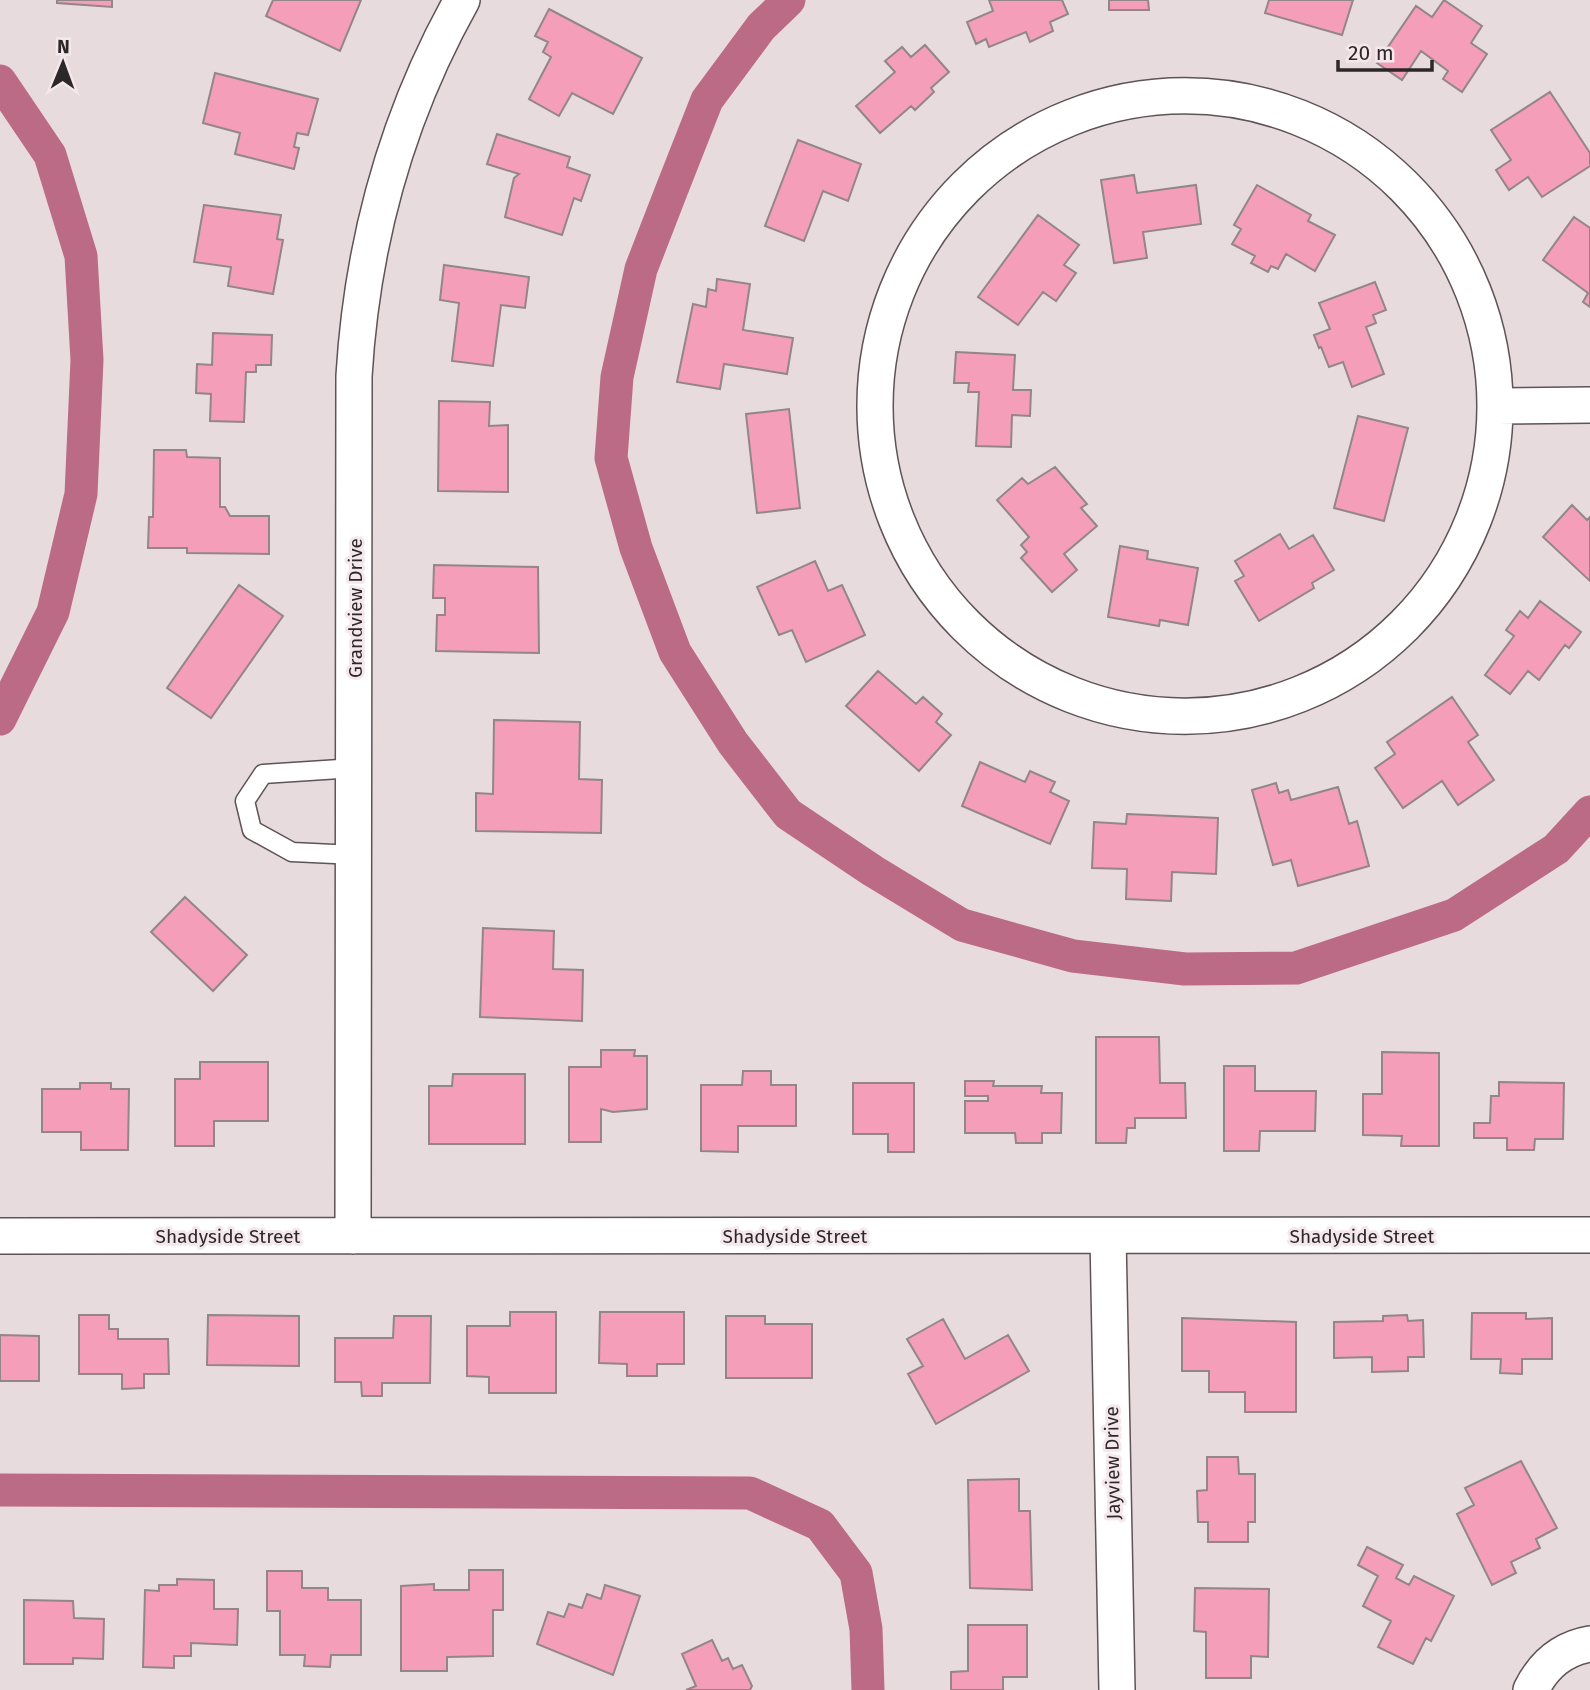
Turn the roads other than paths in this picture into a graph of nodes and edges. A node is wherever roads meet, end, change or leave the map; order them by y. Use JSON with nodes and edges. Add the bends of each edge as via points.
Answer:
{"nodes":[{"id":1,"x":462,"y":0,"type":"edge"},
{"id":2,"x":1497,"y":405,"type":"junction"},
{"id":3,"x":1590,"y":405,"type":"edge"},
{"id":4,"x":355,"y":768,"type":"junction"},
{"id":5,"x":355,"y":855,"type":"junction"},
{"id":6,"x":0,"y":1236,"type":"edge"},
{"id":7,"x":354,"y":1236,"type":"junction"},
{"id":8,"x":1108,"y":1236,"type":"junction"},
{"id":9,"x":1590,"y":1236,"type":"edge"},
{"id":10,"x":1590,"y":1644,"type":"edge"},
{"id":11,"x":1117,"y":1690,"type":"edge"},
{"id":12,"x":1531,"y":1690,"type":"edge"}],
"edges":[{"from":1,"to":4,"type":"street","name":"Grandview Drive","via":[[398,140],[372,233],[356,335]]},
{"from":2,"to":2,"type":"street","via":[[1493,364],[1473,288],[1456,253],[1410,191],[1384,167],[1322,128],[1287,113],[1214,98],[1170,96],[1097,108],[1032,136],[1002,155],[947,207],[927,236],[896,296],[883,333],[877,372],[879,453],[887,491],[916,561],[935,590],[983,645],[1044,684],[1084,699],[1157,715],[1226,713],[1302,695],[1333,681],[1389,641],[1437,587],[1457,556],[1489,471]]},
{"from":2,"to":3,"type":"street"},
{"from":4,"to":5,"type":"street","name":"Grandview Drive"},
{"from":4,"to":5,"type":"lane","via":[[263,774],[245,801],[252,830],[292,852]]},
{"from":5,"to":7,"type":"street","name":"Grandview Drive"},
{"from":6,"to":7,"type":"street","name":"Shadyside Street"},
{"from":7,"to":8,"type":"street","name":"Shadyside Street"},
{"from":8,"to":9,"type":"street","name":"Shadyside Street"},
{"from":8,"to":11,"type":"street","name":"Jayview Drive"},
{"from":10,"to":12,"type":"street","via":[[1570,1647],[1541,1670]]}]}
